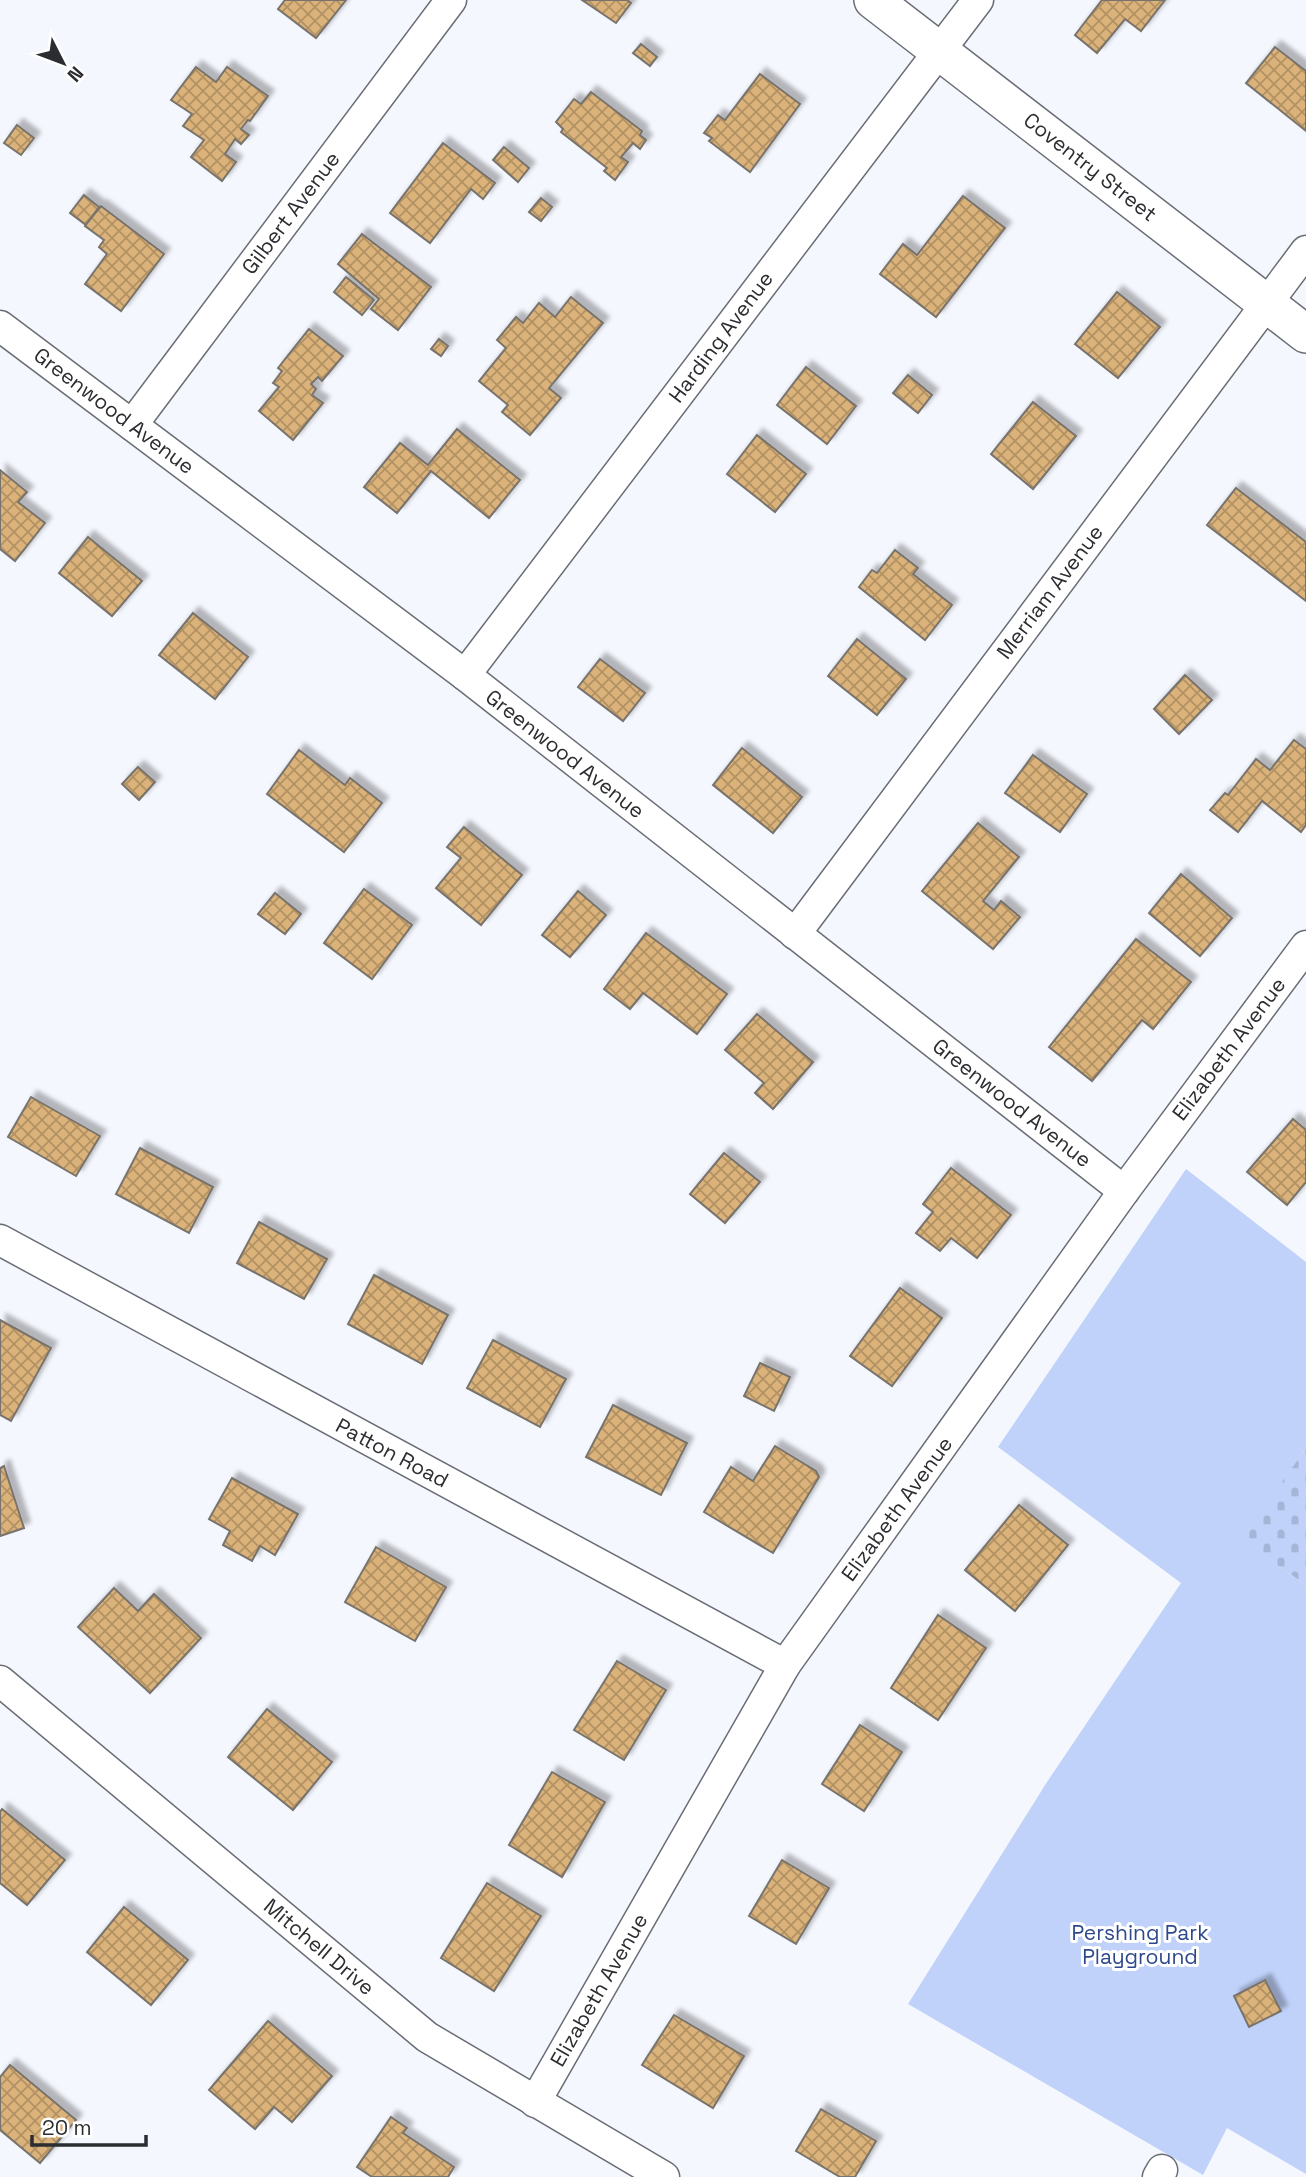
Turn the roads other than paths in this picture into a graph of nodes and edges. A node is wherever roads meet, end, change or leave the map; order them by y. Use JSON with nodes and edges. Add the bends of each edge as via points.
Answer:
{"nodes":[{"id":1,"x":451,"y":0,"type":"edge"},
{"id":2,"x":873,"y":0,"type":"edge"},
{"id":3,"x":978,"y":0,"type":"edge"},
{"id":4,"x":939,"y":51,"type":"junction"},
{"id":5,"x":1306,"y":251,"type":"edge"},
{"id":6,"x":1265,"y":302,"type":"junction"},
{"id":7,"x":0,"y":326,"type":"edge"},
{"id":8,"x":1306,"y":334,"type":"edge"},
{"id":9,"x":132,"y":425,"type":"junction"},
{"id":10,"x":465,"y":675,"type":"junction"},
{"id":11,"x":795,"y":934,"type":"junction"},
{"id":12,"x":1306,"y":946,"type":"edge"},
{"id":13,"x":1124,"y":1191,"type":"junction"},
{"id":14,"x":0,"y":1240,"type":"edge"},
{"id":15,"x":785,"y":1665,"type":"junction"},
{"id":16,"x":0,"y":1681,"type":"edge"},
{"id":17,"x":535,"y":2102,"type":"junction"},
{"id":18,"x":664,"y":2177,"type":"edge"}],
"edges":[{"from":1,"to":9,"type":"street","name":"Gilbert Avenue"},
{"from":2,"to":4,"type":"street","name":"Coventry Street"},
{"from":3,"to":4,"type":"street","name":"Harding Avenue"},
{"from":4,"to":6,"type":"street","name":"Coventry Street"},
{"from":4,"to":10,"type":"street","name":"Harding Avenue"},
{"from":5,"to":6,"type":"street","name":"Merriam Avenue"},
{"from":6,"to":8,"type":"street","name":"Coventry Street"},
{"from":6,"to":11,"type":"street","name":"Merriam Avenue"},
{"from":7,"to":9,"type":"street","name":"Greenwood Avenue"},
{"from":9,"to":10,"type":"street","name":"Greenwood Avenue"},
{"from":10,"to":11,"type":"street","name":"Greenwood Avenue"},
{"from":11,"to":13,"type":"street","name":"Greenwood Avenue"},
{"from":12,"to":13,"type":"street","name":"Elizabeth Avenue"},
{"from":13,"to":15,"type":"street","name":"Elizabeth Avenue"},
{"from":14,"to":15,"type":"street","name":"Patton Road"},
{"from":15,"to":17,"type":"street","name":"Elizabeth Avenue"},
{"from":16,"to":17,"type":"street","name":"Mitchell Drive","via":[[427,2037]]},
{"from":17,"to":18,"type":"street","name":"Mitchell Drive"}]}
